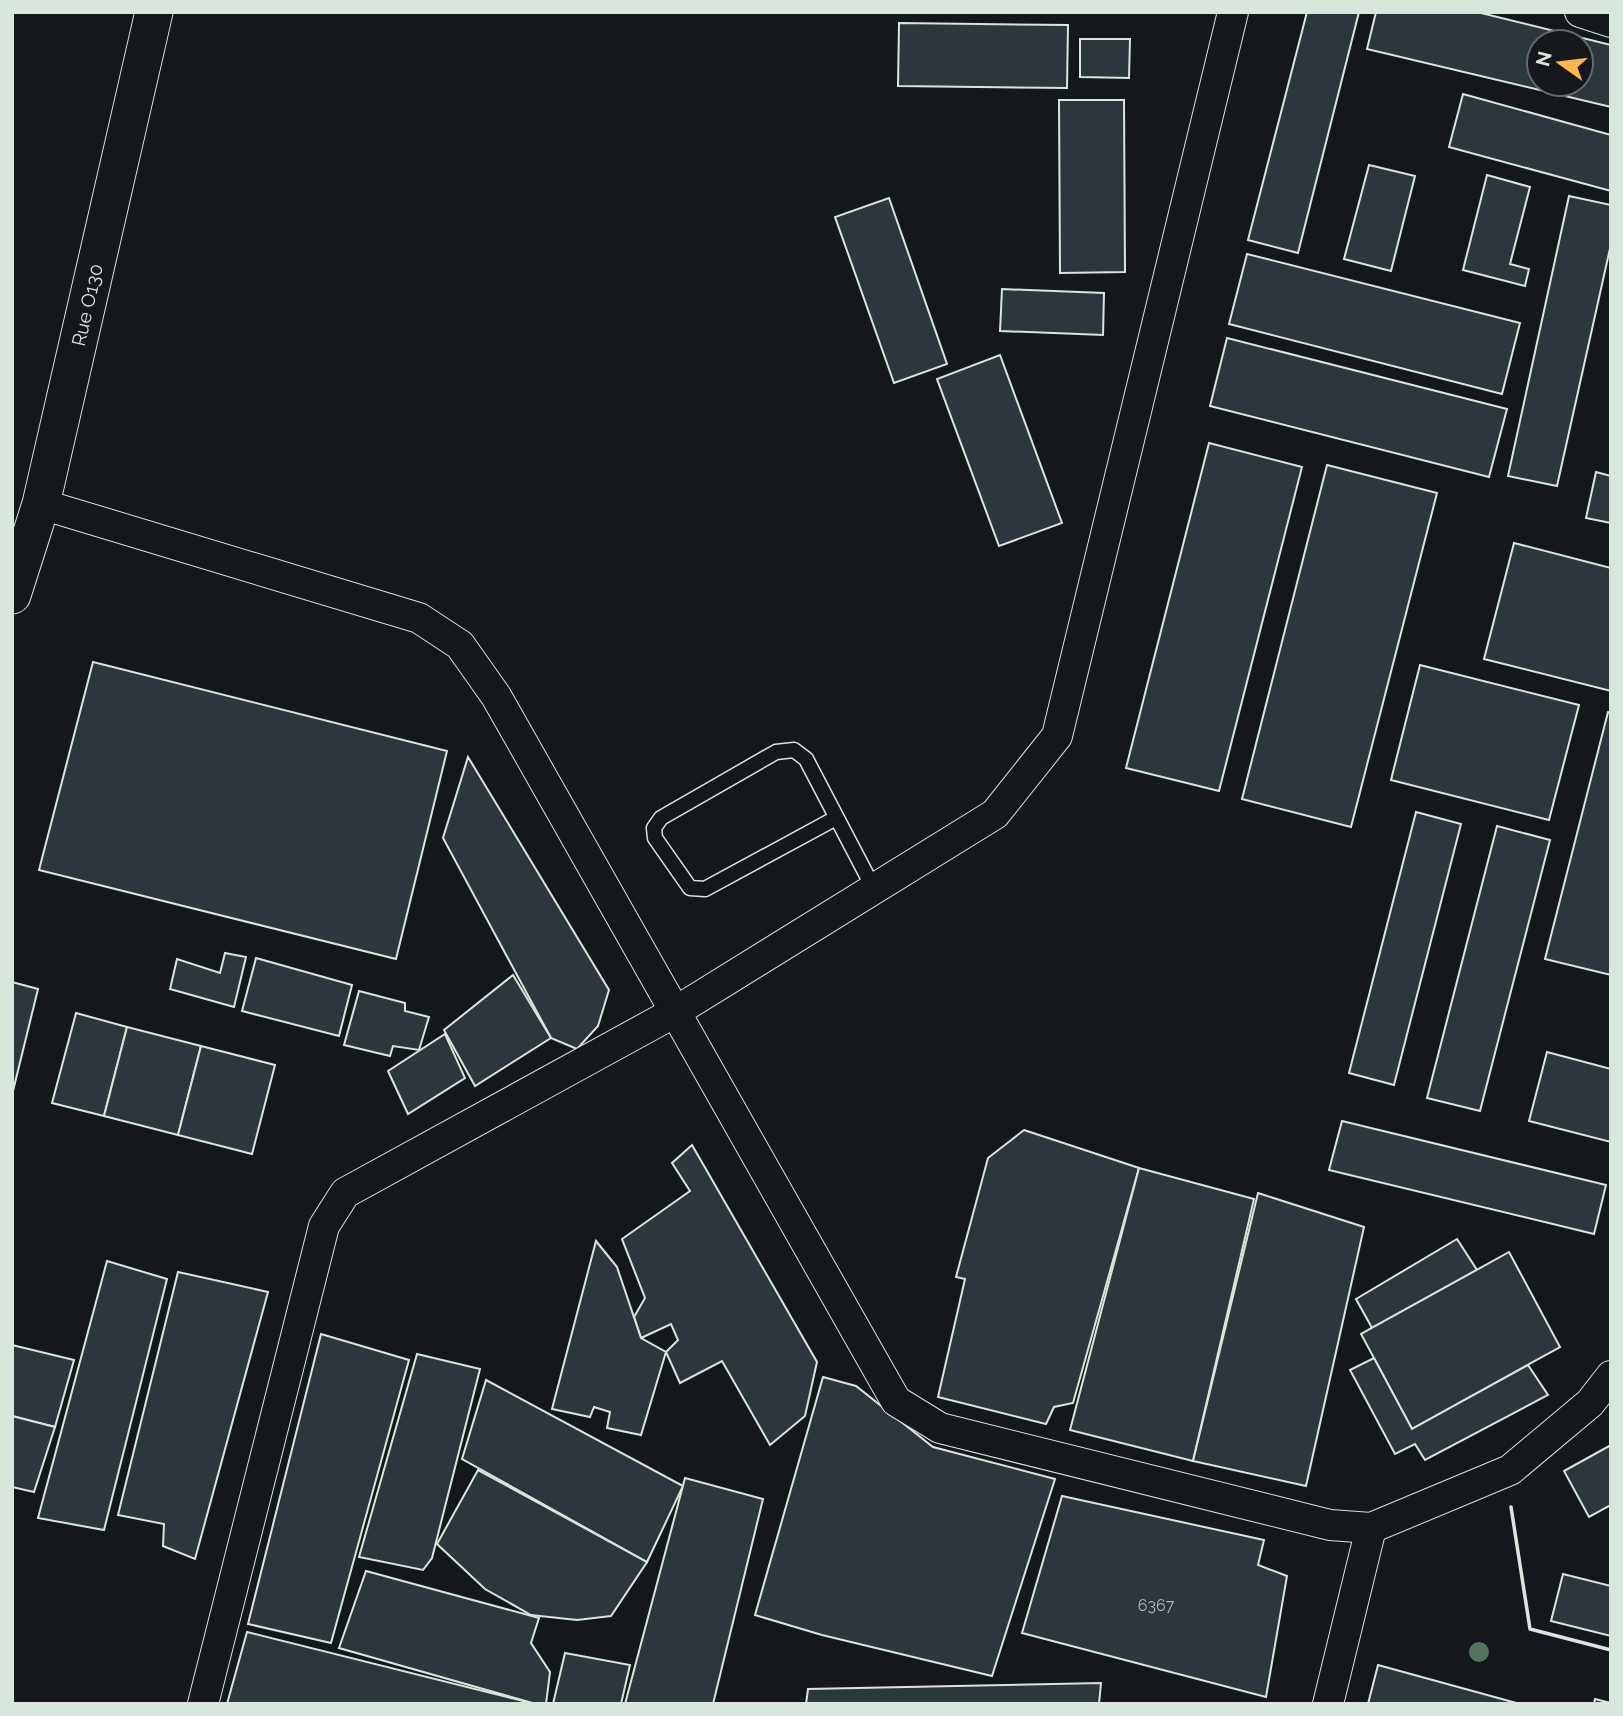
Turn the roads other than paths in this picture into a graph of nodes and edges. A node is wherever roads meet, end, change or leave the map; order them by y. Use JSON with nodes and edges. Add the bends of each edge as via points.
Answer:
{"nodes":[{"id":1,"x":154,"y":12,"type":"edge"},
{"id":2,"x":1233,"y":12,"type":"edge"},
{"id":3,"x":1580,"y":12,"type":"edge"},
{"id":4,"x":1611,"y":22,"type":"edge"},
{"id":5,"x":41,"y":504,"type":"junction"},
{"id":6,"x":12,"y":595,"type":"edge"},
{"id":7,"x":836,"y":818,"type":"junction"},
{"id":8,"x":874,"y":888,"type":"junction"},
{"id":9,"x":675,"y":1012,"type":"junction"},
{"id":10,"x":1611,"y":1376,"type":"edge"},
{"id":11,"x":1371,"y":1528,"type":"junction"},
{"id":12,"x":202,"y":1704,"type":"edge"},
{"id":13,"x":1328,"y":1704,"type":"edge"}],
"edges":[{"from":1,"to":5,"type":"street","name":"Rue O130"},
{"from":2,"to":8,"type":"street","via":[[1058,736],[995,814]]},
{"from":3,"to":4,"type":"street"},
{"from":5,"to":6,"type":"street","name":"Rue O130"},
{"from":5,"to":9,"type":"street","via":[[419,618],[460,645],[496,696]]},
{"from":7,"to":7,"type":"lane","via":[[705,889],[690,888],[655,838],[654,828],[661,818],[776,752],[794,750],[807,760]]},
{"from":7,"to":8,"type":"lane"},
{"from":8,"to":9,"type":"street"},
{"from":9,"to":11,"type":"street","via":[[896,1401],[940,1428],[1330,1525]]},
{"from":9,"to":12,"type":"street","via":[[345,1193],[324,1226]]},
{"from":10,"to":11,"type":"street","via":[[1590,1403],[1510,1469]]},
{"from":11,"to":13,"type":"street"}]}
